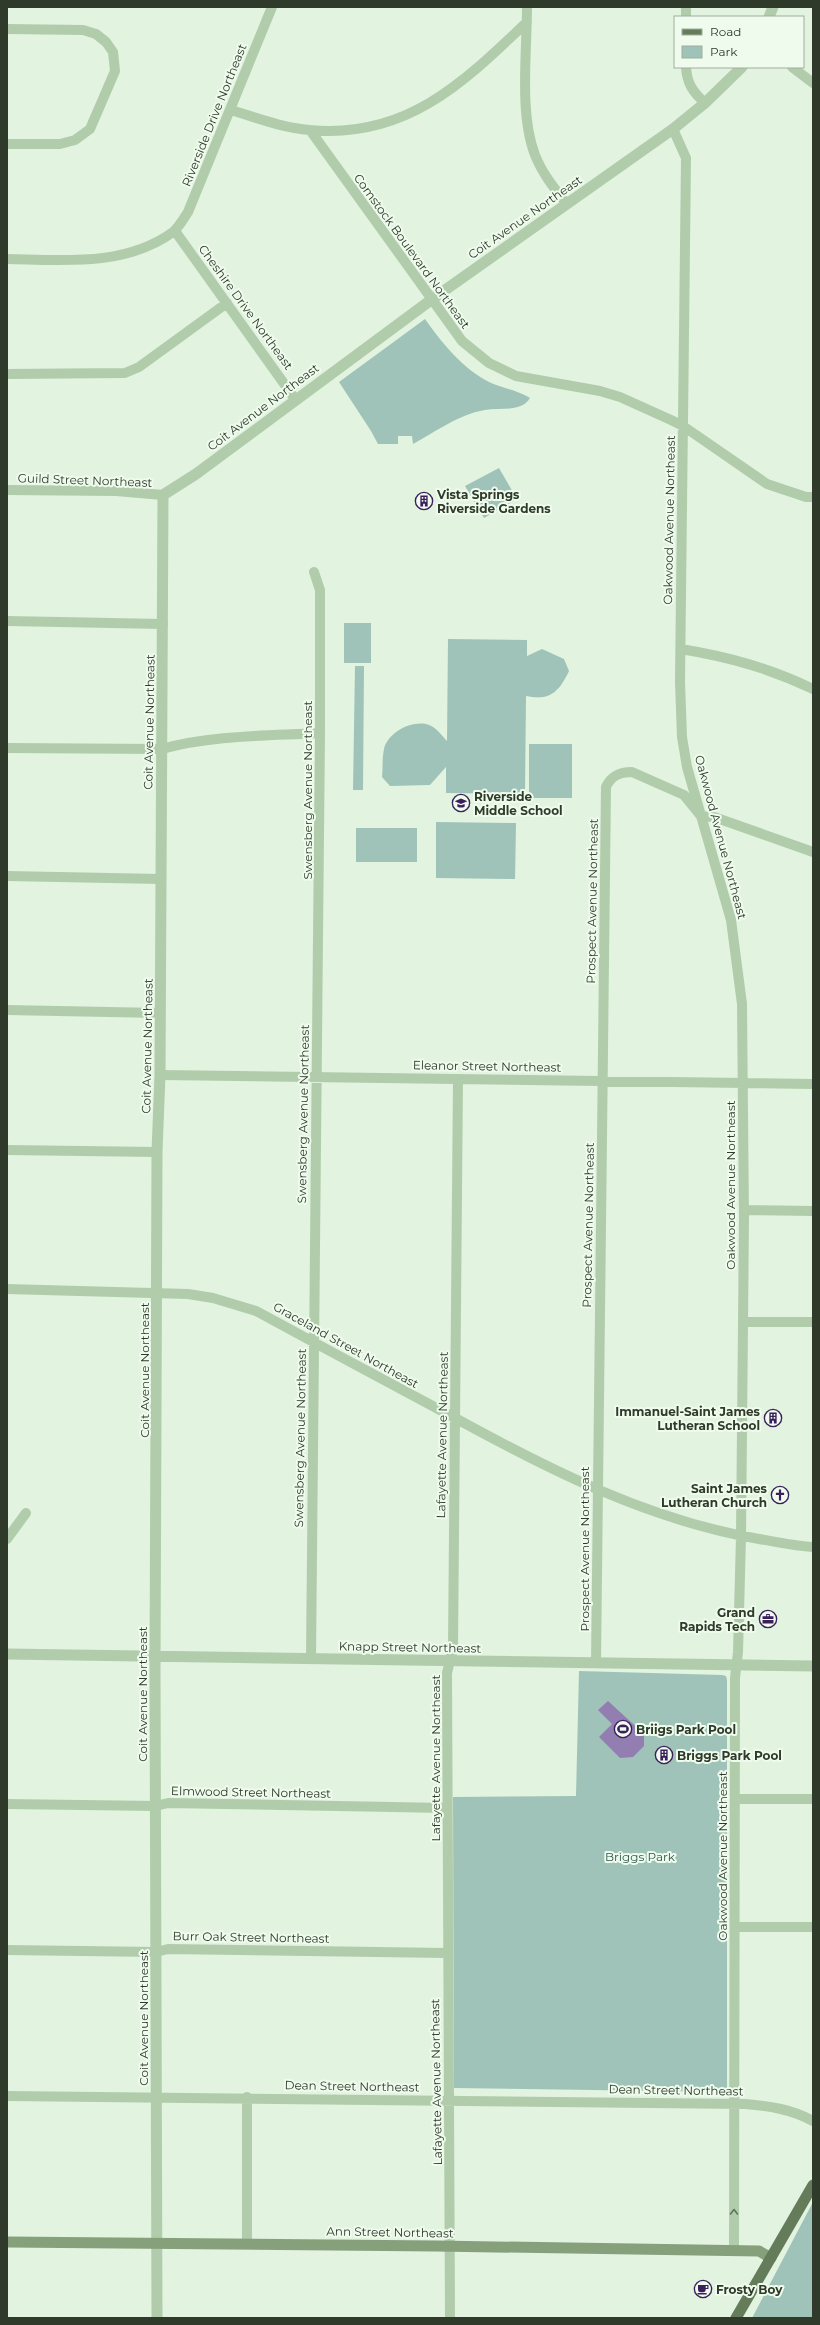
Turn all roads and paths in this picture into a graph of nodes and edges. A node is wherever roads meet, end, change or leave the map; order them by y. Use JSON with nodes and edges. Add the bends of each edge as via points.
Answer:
{"nodes":[{"id":1,"x":272,"y":7,"type":"edge"},
{"id":2,"x":527,"y":7,"type":"edge"},
{"id":3,"x":527,"y":22,"type":"junction"},
{"id":4,"x":7,"y":29,"type":"edge"},
{"id":5,"x":686,"y":68,"type":"edge"},
{"id":6,"x":741,"y":68,"type":"edge"},
{"id":7,"x":793,"y":68,"type":"edge"},
{"id":8,"x":813,"y":83,"type":"edge"},
{"id":9,"x":705,"y":103,"type":"junction"},
{"id":10,"x":231,"y":110,"type":"junction"},
{"id":11,"x":673,"y":129,"type":"junction"},
{"id":12,"x":310,"y":130,"type":"junction"},
{"id":13,"x":7,"y":144,"type":"edge"},
{"id":14,"x":566,"y":204,"type":"junction"},
{"id":15,"x":174,"y":231,"type":"junction"},
{"id":16,"x":7,"y":259,"type":"edge"},
{"id":17,"x":431,"y":300,"type":"junction"},
{"id":18,"x":227,"y":303,"type":"junction"},
{"id":19,"x":7,"y":374,"type":"edge"},
{"id":20,"x":295,"y":399,"type":"junction"},
{"id":21,"x":683,"y":426,"type":"junction"},
{"id":22,"x":7,"y":490,"type":"edge"},
{"id":23,"x":163,"y":495,"type":"junction"},
{"id":24,"x":813,"y":497,"type":"edge"},
{"id":25,"x":314,"y":572,"type":"dead end"},
{"id":26,"x":7,"y":620,"type":"edge"},
{"id":27,"x":163,"y":624,"type":"junction"},
{"id":28,"x":681,"y":649,"type":"junction"},
{"id":29,"x":813,"y":689,"type":"edge"},
{"id":30,"x":320,"y":733,"type":"junction"},
{"id":31,"x":7,"y":748,"type":"edge"},
{"id":32,"x":162,"y":749,"type":"junction"},
{"id":33,"x":701,"y":816,"type":"junction"},
{"id":34,"x":813,"y":852,"type":"edge"},
{"id":35,"x":7,"y":876,"type":"edge"},
{"id":36,"x":161,"y":879,"type":"junction"},
{"id":37,"x":7,"y":1010,"type":"edge"},
{"id":38,"x":160,"y":1013,"type":"junction"},
{"id":39,"x":160,"y":1075,"type":"junction"},
{"id":40,"x":318,"y":1077,"type":"junction"},
{"id":41,"x":458,"y":1078,"type":"junction"},
{"id":42,"x":603,"y":1081,"type":"junction"},
{"id":43,"x":742,"y":1084,"type":"junction"},
{"id":44,"x":813,"y":1084,"type":"edge"},
{"id":45,"x":7,"y":1150,"type":"edge"},
{"id":46,"x":157,"y":1152,"type":"junction"},
{"id":47,"x":744,"y":1210,"type":"junction"},
{"id":48,"x":813,"y":1211,"type":"edge"},
{"id":49,"x":7,"y":1288,"type":"edge"},
{"id":50,"x":158,"y":1292,"type":"junction"},
{"id":51,"x":743,"y":1322,"type":"junction"},
{"id":52,"x":813,"y":1322,"type":"edge"},
{"id":53,"x":314,"y":1342,"type":"junction"},
{"id":54,"x":454,"y":1418,"type":"junction"},
{"id":55,"x":597,"y":1490,"type":"junction"},
{"id":56,"x":26,"y":1513,"type":"dead end"},
{"id":57,"x":741,"y":1536,"type":"junction"},
{"id":58,"x":7,"y":1539,"type":"edge"},
{"id":59,"x":813,"y":1547,"type":"edge"},
{"id":60,"x":7,"y":1654,"type":"edge"},
{"id":61,"x":155,"y":1656,"type":"junction"},
{"id":62,"x":311,"y":1658,"type":"junction"},
{"id":63,"x":450,"y":1661,"type":"junction"},
{"id":64,"x":596,"y":1663,"type":"junction"},
{"id":65,"x":737,"y":1665,"type":"junction"},
{"id":66,"x":813,"y":1666,"type":"edge"},
{"id":67,"x":735,"y":1799,"type":"junction"},
{"id":68,"x":813,"y":1799,"type":"edge"},
{"id":69,"x":7,"y":1804,"type":"edge"},
{"id":70,"x":156,"y":1806,"type":"junction"},
{"id":71,"x":447,"y":1808,"type":"junction"},
{"id":72,"x":735,"y":1927,"type":"junction"},
{"id":73,"x":813,"y":1927,"type":"edge"},
{"id":74,"x":7,"y":1950,"type":"edge"},
{"id":75,"x":156,"y":1952,"type":"junction"},
{"id":76,"x":448,"y":1953,"type":"junction"},
{"id":77,"x":7,"y":2096,"type":"edge"},
{"id":78,"x":156,"y":2096,"type":"junction"},
{"id":79,"x":247,"y":2097,"type":"junction"},
{"id":80,"x":449,"y":2100,"type":"junction"},
{"id":81,"x":735,"y":2104,"type":"junction"},
{"id":82,"x":813,"y":2121,"type":"edge"},
{"id":83,"x":813,"y":2185,"type":"edge"},
{"id":84,"x":7,"y":2242,"type":"edge"},
{"id":85,"x":156,"y":2244,"type":"junction"},
{"id":86,"x":247,"y":2244,"type":"junction"},
{"id":87,"x":449,"y":2246,"type":"junction"},
{"id":88,"x":734,"y":2251,"type":"junction"},
{"id":89,"x":771,"y":2258,"type":"junction"},
{"id":90,"x":157,"y":2318,"type":"edge"},
{"id":91,"x":450,"y":2318,"type":"edge"},
{"id":92,"x":736,"y":2318,"type":"edge"}],
"edges":[{"from":1,"to":10,"type":"street","name":"Riverside Drive Northeast"},
{"from":2,"to":3,"type":"street"},
{"from":3,"to":12,"type":"street","via":[[487,60],[444,94],[402,118],[368,128]]},
{"from":3,"to":14,"type":"street","via":[[526,125],[545,177]]},
{"from":4,"to":13,"type":"street","via":[[83,30],[96,34],[113,52],[115,71],[90,129],[75,140],[60,144]]},
{"from":5,"to":9,"type":"street","via":[[692,91]]},
{"from":6,"to":9,"type":"street","name":"Coit Avenue Northeast"},
{"from":7,"to":8,"type":"street"},
{"from":9,"to":11,"type":"street","name":"Coit Avenue Northeast"},
{"from":10,"to":12,"type":"street","via":[[284,126]]},
{"from":10,"to":15,"type":"street","name":"Riverside Drive Northeast","via":[[188,212]]},
{"from":11,"to":14,"type":"street","name":"Coit Avenue Northeast"},
{"from":11,"to":21,"type":"street","name":"Oakwood Avenue Northeast","via":[[686,158]]},
{"from":12,"to":17,"type":"street","name":"Comstock Boulevard Northeast"},
{"from":14,"to":17,"type":"street","name":"Coit Avenue Northeast"},
{"from":15,"to":16,"type":"street","via":[[150,244],[113,257],[82,260]]},
{"from":15,"to":18,"type":"street","name":"Cheshire Drive Northeast"},
{"from":17,"to":20,"type":"street","name":"Coit Avenue Northeast"},
{"from":17,"to":21,"type":"street","name":"Comstock Boulevard Northeast","via":[[462,342],[489,363],[516,376],[620,397]]},
{"from":18,"to":19,"type":"street","via":[[139,367],[125,373]]},
{"from":18,"to":20,"type":"street","name":"Cheshire Drive Northeast"},
{"from":20,"to":23,"type":"street","name":"Coit Avenue Northeast","via":[[196,474]]},
{"from":21,"to":24,"type":"street","name":"Comstock Boulevard Northeast","via":[[768,484]]},
{"from":21,"to":28,"type":"street","name":"Oakwood Avenue Northeast"},
{"from":22,"to":23,"type":"street","name":"Guild Street Northeast","via":[[116,491]]},
{"from":23,"to":27,"type":"street","name":"Coit Avenue Northeast"},
{"from":25,"to":30,"type":"street","name":"Swensberg Avenue Northeast","via":[[320,590]]},
{"from":26,"to":27,"type":"street"},
{"from":27,"to":32,"type":"street","name":"Coit Avenue Northeast"},
{"from":28,"to":29,"type":"street","via":[[730,657],[778,672]]},
{"from":28,"to":33,"type":"street","name":"Oakwood Avenue Northeast","via":[[682,737],[687,767]]},
{"from":30,"to":32,"type":"street","via":[[221,739],[179,744]]},
{"from":30,"to":40,"type":"street","name":"Swensberg Avenue Northeast"},
{"from":31,"to":32,"type":"street"},
{"from":32,"to":36,"type":"street","name":"Coit Avenue Northeast"},
{"from":33,"to":34,"type":"street","via":[[714,817]]},
{"from":33,"to":42,"type":"street","name":"Prospect Avenue Northeast","via":[[684,795],[632,772],[623,772],[610,778],[606,787]]},
{"from":33,"to":43,"type":"street","name":"Oakwood Avenue Northeast","via":[[731,920],[742,1004]]},
{"from":35,"to":36,"type":"street"},
{"from":36,"to":38,"type":"street","name":"Coit Avenue Northeast"},
{"from":37,"to":38,"type":"street"},
{"from":38,"to":39,"type":"street","name":"Coit Avenue Northeast"},
{"from":39,"to":40,"type":"street","name":"Eleanor Street Northeast"},
{"from":39,"to":46,"type":"street","name":"Coit Avenue Northeast"},
{"from":40,"to":41,"type":"street","name":"Eleanor Street Northeast"},
{"from":40,"to":53,"type":"street","name":"Swensberg Avenue Northeast"},
{"from":41,"to":42,"type":"street","name":"Eleanor Street Northeast"},
{"from":41,"to":54,"type":"street","name":"Lafayette Avenue Northeast"},
{"from":42,"to":43,"type":"street","name":"Eleanor Street Northeast"},
{"from":42,"to":55,"type":"street","name":"Prospect Avenue Northeast"},
{"from":43,"to":44,"type":"street","name":"Eleanor Street Northeast"},
{"from":43,"to":47,"type":"street","name":"Oakwood Avenue Northeast"},
{"from":45,"to":46,"type":"street"},
{"from":46,"to":50,"type":"street","name":"Coit Avenue Northeast"},
{"from":47,"to":48,"type":"street"},
{"from":47,"to":51,"type":"street","name":"Oakwood Avenue Northeast"},
{"from":49,"to":50,"type":"street","name":"Graceland Street Northeast"},
{"from":50,"to":53,"type":"street","name":"Graceland Street Northeast","via":[[213,1298],[256,1310]]},
{"from":50,"to":61,"type":"street","name":"Coit Avenue Northeast"},
{"from":51,"to":52,"type":"street"},
{"from":51,"to":57,"type":"street","name":"Oakwood Avenue Northeast"},
{"from":53,"to":54,"type":"street","name":"Graceland Street Northeast"},
{"from":53,"to":62,"type":"street","name":"Swensberg Avenue Northeast"},
{"from":54,"to":55,"type":"street","name":"Graceland Street Northeast"},
{"from":54,"to":63,"type":"street","name":"Lafayette Avenue Northeast","via":[[453,1648]]},
{"from":55,"to":57,"type":"street","name":"Graceland Street Northeast","via":[[696,1526]]},
{"from":55,"to":64,"type":"street","name":"Prospect Avenue Northeast"},
{"from":56,"to":58,"type":"street"},
{"from":57,"to":59,"type":"street","name":"Graceland Street Northeast"},
{"from":57,"to":65,"type":"street","name":"Oakwood Avenue Northeast"},
{"from":60,"to":61,"type":"street","name":"Knapp Street Northeast"},
{"from":61,"to":62,"type":"street","name":"Knapp Street Northeast"},
{"from":61,"to":70,"type":"street","name":"Coit Avenue Northeast"},
{"from":62,"to":63,"type":"street","name":"Knapp Street Northeast"},
{"from":63,"to":64,"type":"street","name":"Knapp Street Northeast"},
{"from":63,"to":71,"type":"street","name":"Lafayette Avenue Northeast","via":[[447,1673]]},
{"from":64,"to":65,"type":"street","name":"Knapp Street Northeast"},
{"from":65,"to":66,"type":"street","name":"Knapp Street Northeast"},
{"from":65,"to":67,"type":"street","name":"Oakwood Avenue Northeast"},
{"from":67,"to":68,"type":"street"},
{"from":67,"to":72,"type":"street","name":"Oakwood Avenue Northeast"},
{"from":69,"to":70,"type":"street","name":"Elmwood Street Northeast"},
{"from":70,"to":71,"type":"street","name":"Elmwood Street Northeast","via":[[168,1803]]},
{"from":70,"to":75,"type":"street","name":"Coit Avenue Northeast"},
{"from":71,"to":76,"type":"street","name":"Lafayette Avenue Northeast"},
{"from":72,"to":73,"type":"street"},
{"from":72,"to":81,"type":"street","name":"Oakwood Avenue Northeast"},
{"from":74,"to":75,"type":"street","name":"Burr Oak Street Northeast"},
{"from":75,"to":76,"type":"street","name":"Burr Oak Street Northeast","via":[[168,1949]]},
{"from":75,"to":78,"type":"street","name":"Coit Avenue Northeast"},
{"from":76,"to":80,"type":"street","name":"Lafayette Avenue Northeast"},
{"from":77,"to":78,"type":"street","name":"Dean Street Northeast"},
{"from":78,"to":79,"type":"street","name":"Dean Street Northeast"},
{"from":78,"to":85,"type":"street","name":"Coit Avenue Northeast"},
{"from":79,"to":80,"type":"street","name":"Dean Street Northeast"},
{"from":79,"to":86,"type":"street"},
{"from":80,"to":81,"type":"street","name":"Dean Street Northeast"},
{"from":80,"to":87,"type":"street","name":"Lafayette Avenue Northeast"},
{"from":81,"to":82,"type":"street","name":"Dean Street Northeast","via":[[772,2106],[800,2114]]},
{"from":88,"to":81,"type":"street","name":"Oakwood Avenue Northeast","one_way":true},
{"from":83,"to":89,"type":"main road"},
{"from":84,"to":85,"type":"main road","name":"Ann Street Northeast"},
{"from":85,"to":86,"type":"main road","name":"Ann Street Northeast"},
{"from":85,"to":90,"type":"street","name":"Coit Avenue Northeast"},
{"from":86,"to":87,"type":"main road","name":"Ann Street Northeast"},
{"from":87,"to":88,"type":"main road","name":"Ann Street Northeast"},
{"from":87,"to":91,"type":"street","name":"Lafayette Avenue Northeast"},
{"from":88,"to":89,"type":"main road","name":"Ann Street Northeast","via":[[759,2251]]},
{"from":89,"to":92,"type":"main road"}]}
